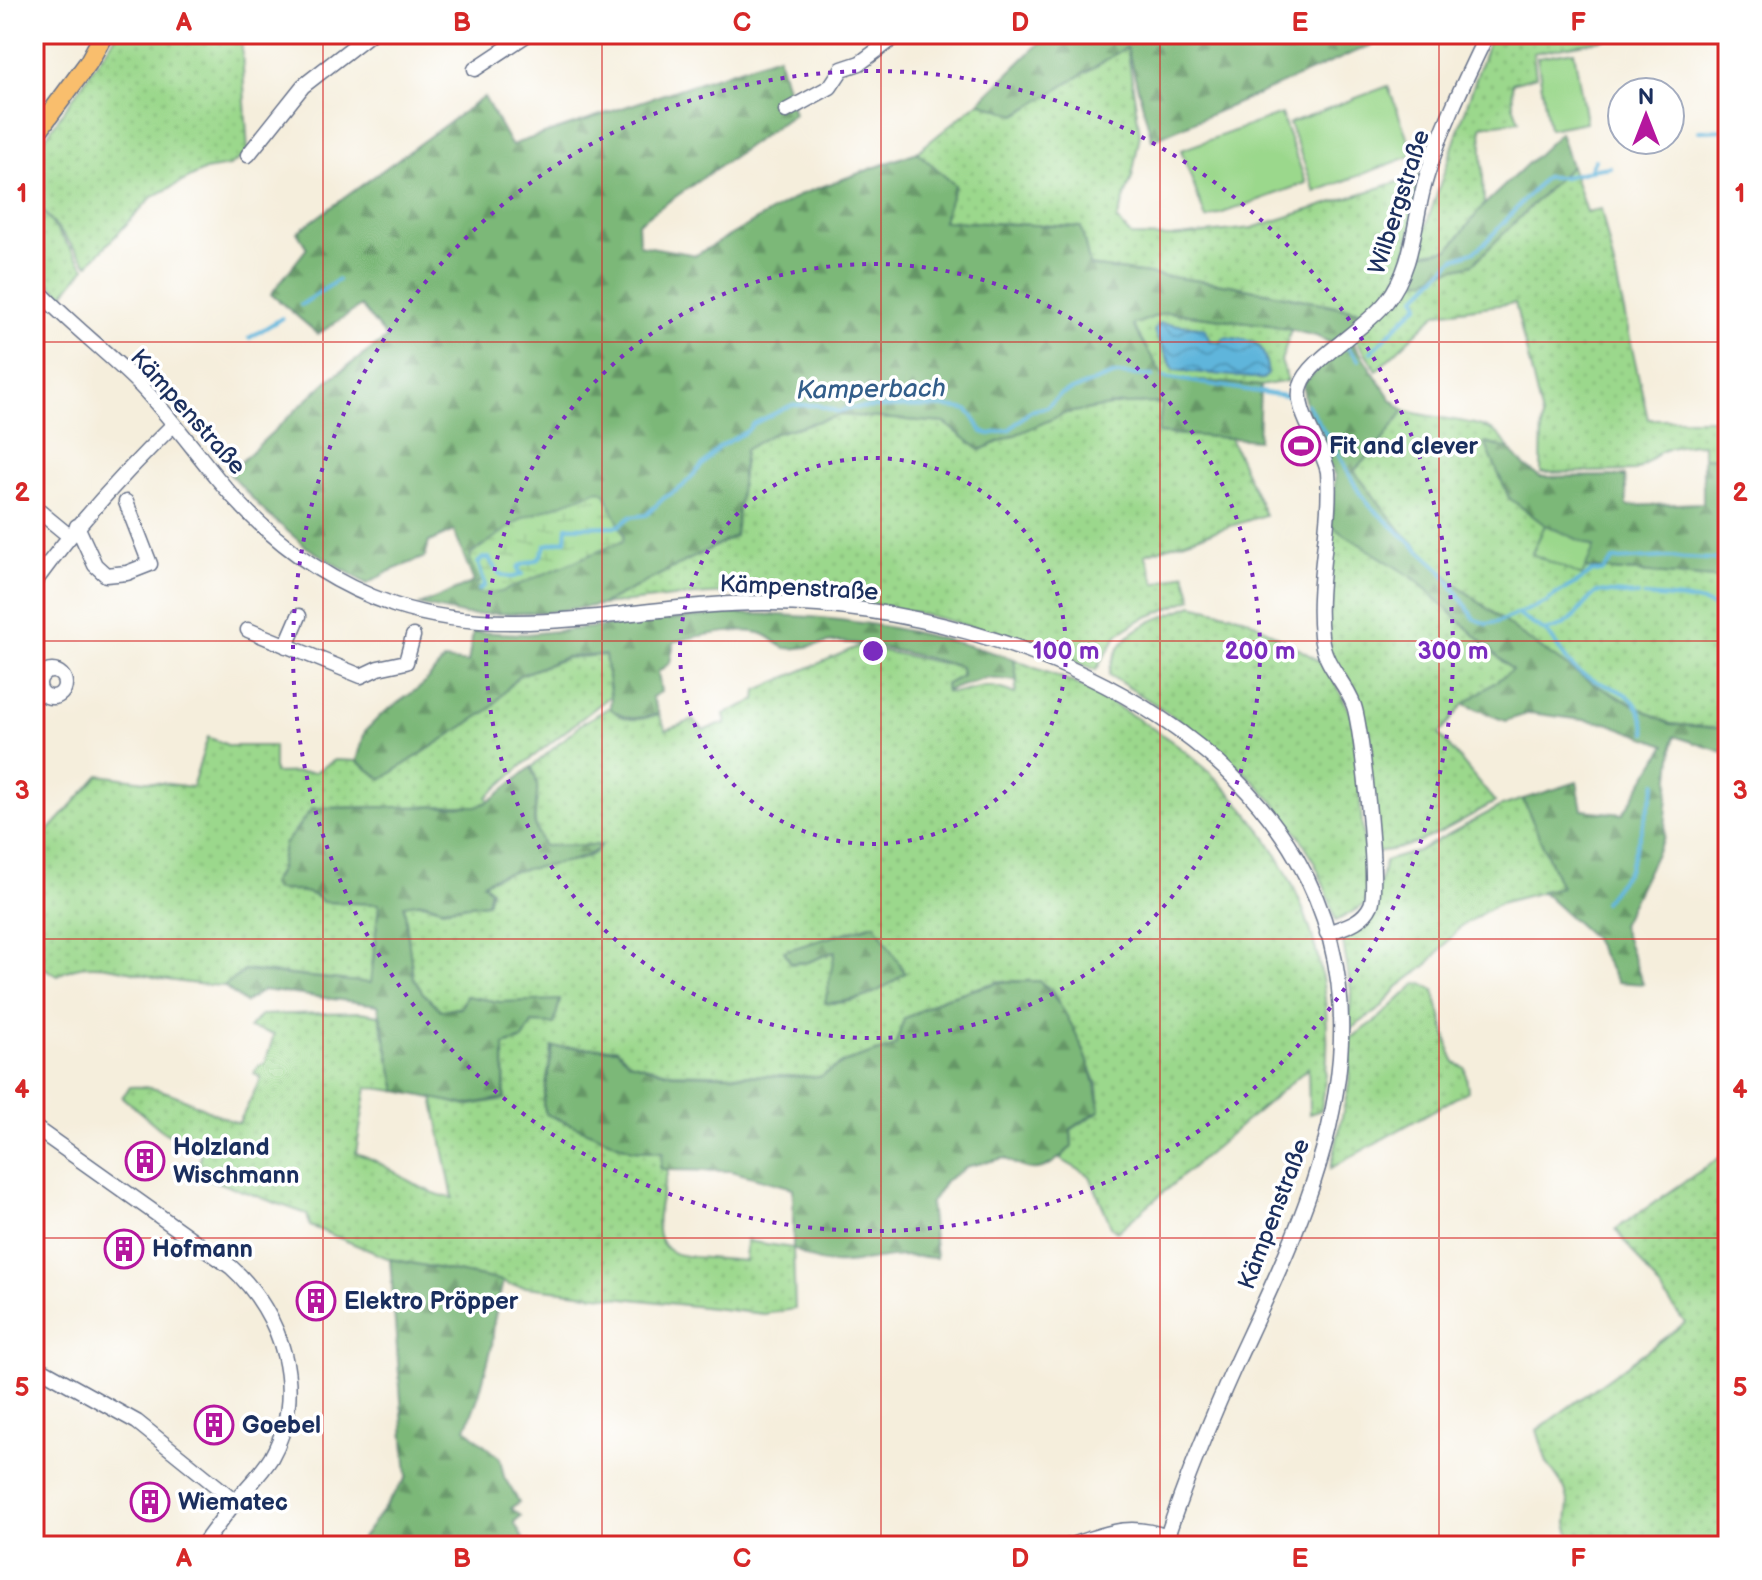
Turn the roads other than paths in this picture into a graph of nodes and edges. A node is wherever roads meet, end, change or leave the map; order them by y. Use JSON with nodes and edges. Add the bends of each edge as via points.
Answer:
{"nodes":[{"id":1,"x":104,"y":34,"type":"edge"},
{"id":2,"x":370,"y":34,"type":"edge"},
{"id":3,"x":528,"y":34,"type":"edge"},
{"id":4,"x":899,"y":34,"type":"edge"},
{"id":5,"x":1487,"y":34,"type":"edge"},
{"id":6,"x":475,"y":69,"type":"dead end"},
{"id":7,"x":786,"y":111,"type":"dead end"},
{"id":8,"x":34,"y":136,"type":"edge"},
{"id":9,"x":248,"y":155,"type":"dead end"},
{"id":10,"x":38,"y":291,"type":"edge"},
{"id":11,"x":174,"y":424,"type":"junction"},
{"id":12,"x":126,"y":502,"type":"dead end"},
{"id":13,"x":34,"y":507,"type":"edge"},
{"id":14,"x":72,"y":531,"type":"junction"},
{"id":15,"x":34,"y":583,"type":"edge"},
{"id":16,"x":299,"y":616,"type":"dead end"},
{"id":17,"x":248,"y":630,"type":"dead end"},
{"id":18,"x":413,"y":636,"type":"dead end"},
{"id":19,"x":286,"y":646,"type":"junction"},
{"id":20,"x":1327,"y":933,"type":"junction"},
{"id":21,"x":34,"y":1127,"type":"edge"},
{"id":22,"x":34,"y":1365,"type":"edge"},
{"id":23,"x":235,"y":1501,"type":"junction"},
{"id":24,"x":1166,"y":1542,"type":"edge"},
{"id":25,"x":202,"y":1546,"type":"edge"},
{"id":26,"x":1068,"y":1546,"type":"edge"}],
"edges":[{"from":1,"to":8,"type":"main road"},
{"from":2,"to":9,"type":"street","via":[[303,86]]},
{"from":3,"to":6,"type":"street"},
{"from":4,"to":7,"type":"street","via":[[860,63],[842,69],[830,87]]},
{"from":5,"to":20,"type":"street","name":"Wilbergstraße","via":[[1428,170],[1405,275],[1387,302],[1326,354],[1299,390],[1328,472],[1320,602],[1323,651],[1358,719],[1373,860],[1371,905],[1357,923]]},
{"from":10,"to":11,"type":"street","name":"Kämpenstraße","via":[[139,384]]},
{"from":11,"to":14,"type":"street"},
{"from":11,"to":20,"type":"street","name":"Kämpenstraße","via":[[244,508],[296,555],[362,593],[419,613],[525,622],[693,606],[813,605],[951,628],[1070,670],[1197,742],[1243,785],[1295,853]]},
{"from":12,"to":14,"type":"street","via":[[150,564],[106,575]]},
{"from":13,"to":14,"type":"street"},
{"from":14,"to":15,"type":"street"},
{"from":16,"to":19,"type":"street"},
{"from":17,"to":19,"type":"street"},
{"from":18,"to":19,"type":"street","via":[[406,662],[361,676]]},
{"from":20,"to":24,"type":"street","name":"Kämpenstraße","via":[[1340,1039],[1323,1152],[1288,1251],[1201,1444]]},
{"from":21,"to":23,"type":"street","via":[[231,1267],[268,1311],[287,1363],[285,1421],[268,1463]]},
{"from":22,"to":23,"type":"street","via":[[137,1422]]},
{"from":23,"to":25,"type":"street"},
{"from":24,"to":26,"type":"street","via":[[1143,1529],[1129,1529]]}]}
